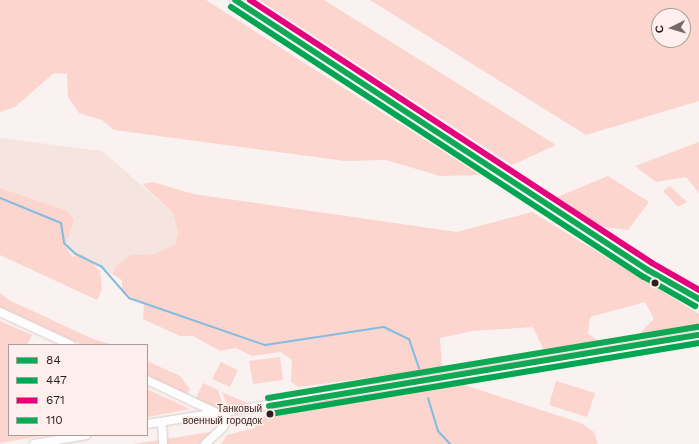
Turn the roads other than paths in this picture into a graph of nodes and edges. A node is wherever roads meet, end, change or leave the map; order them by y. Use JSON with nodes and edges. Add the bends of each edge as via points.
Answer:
{"nodes":[{"id":1,"x":235,"y":0,"type":"edge"},
{"id":2,"x":699,"y":299,"type":"edge"},
{"id":3,"x":0,"y":312,"type":"edge"},
{"id":4,"x":699,"y":335,"type":"edge"},
{"id":5,"x":69,"y":344,"type":"edge"},
{"id":6,"x":148,"y":380,"type":"edge"},
{"id":7,"x":228,"y":412,"type":"junction"},
{"id":8,"x":219,"y":414,"type":"junction"},
{"id":9,"x":162,"y":422,"type":"junction"},
{"id":10,"x":148,"y":424,"type":"edge"},
{"id":11,"x":80,"y":436,"type":"edge"},
{"id":12,"x":34,"y":444,"type":"edge"},
{"id":13,"x":163,"y":444,"type":"edge"},
{"id":14,"x":205,"y":444,"type":"edge"}],
"edges":[{"from":1,"to":2,"type":"main road","via":[[648,270]]},
{"from":3,"to":5,"type":"street"},
{"from":4,"to":7,"type":"street"},
{"from":6,"to":8,"type":"street"},
{"from":7,"to":8,"type":"street"},
{"from":7,"to":14,"type":"street","via":[[222,427]]},
{"from":8,"to":9,"type":"street"},
{"from":9,"to":10,"type":"street"},
{"from":9,"to":13,"type":"street"},
{"from":11,"to":12,"type":"street"}]}
